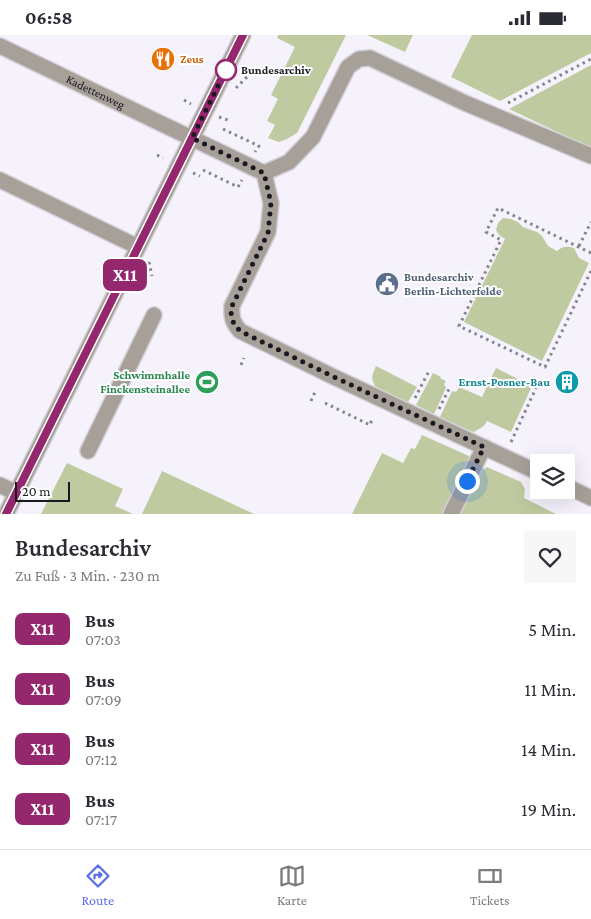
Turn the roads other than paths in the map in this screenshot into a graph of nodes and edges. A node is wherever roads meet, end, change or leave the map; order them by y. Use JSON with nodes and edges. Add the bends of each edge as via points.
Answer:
{"nodes":[{"id":1,"x":243,"y":35,"type":"edge"},
{"id":2,"x":0,"y":46,"type":"edge"},
{"id":3,"x":192,"y":138,"type":"junction"},
{"id":4,"x":591,"y":156,"type":"edge"},
{"id":5,"x":264,"y":173,"type":"junction"},
{"id":6,"x":0,"y":180,"type":"edge"},
{"id":7,"x":138,"y":247,"type":"junction"},
{"id":8,"x":154,"y":315,"type":"dead end"},
{"id":9,"x":484,"y":447,"type":"junction"},
{"id":10,"x":88,"y":451,"type":"dead end"},
{"id":11,"x":530,"y":469,"type":"edge"},
{"id":12,"x":0,"y":485,"type":"edge"},
{"id":13,"x":575,"y":490,"type":"edge"},
{"id":14,"x":16,"y":493,"type":"junction"},
{"id":15,"x":591,"y":497,"type":"edge"},
{"id":16,"x":6,"y":514,"type":"edge"},
{"id":17,"x":451,"y":514,"type":"edge"}],
"edges":[{"from":1,"to":3,"type":"street"},
{"from":2,"to":3,"type":"street","name":"Kadettenweg"},
{"from":3,"to":5,"type":"street","name":"Kadettenweg"},
{"from":3,"to":7,"type":"street"},
{"from":4,"to":5,"type":"street","via":[[465,103],[370,58],[359,59],[348,67],[313,137],[289,162]]},
{"from":5,"to":9,"type":"street","via":[[271,203],[268,233],[232,306],[234,324],[240,331]]},
{"from":6,"to":7,"type":"street"},
{"from":7,"to":14,"type":"street"},
{"from":8,"to":10,"type":"street"},
{"from":9,"to":11,"type":"street"},
{"from":9,"to":17,"type":"street"},
{"from":12,"to":14,"type":"street"},
{"from":13,"to":15,"type":"street"},
{"from":14,"to":16,"type":"street"}]}
